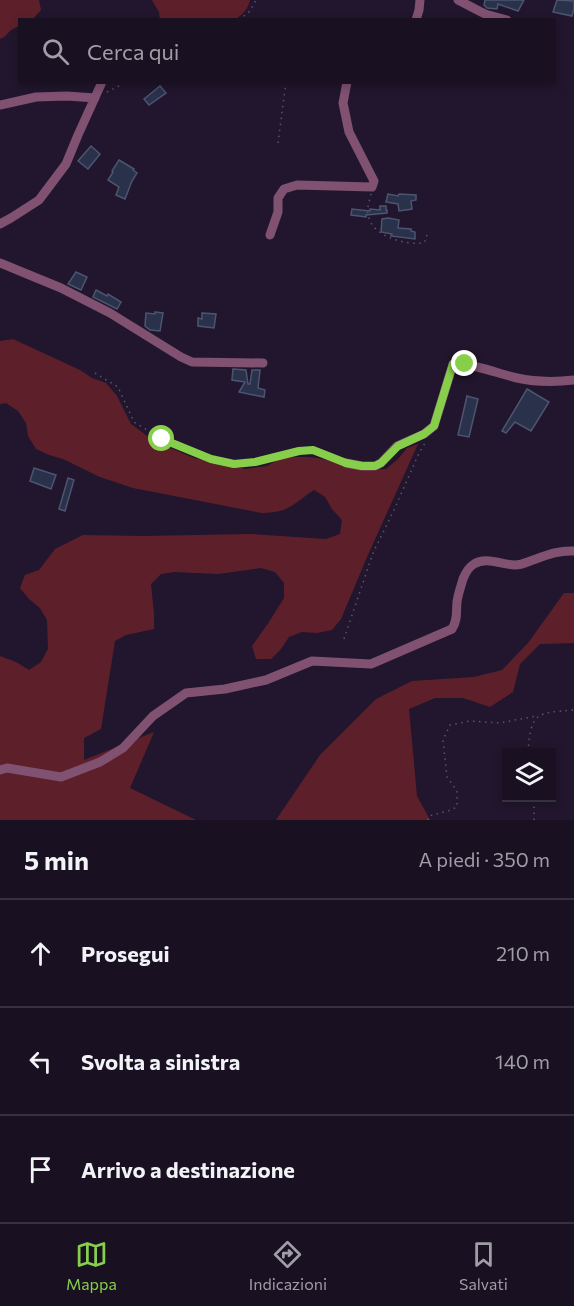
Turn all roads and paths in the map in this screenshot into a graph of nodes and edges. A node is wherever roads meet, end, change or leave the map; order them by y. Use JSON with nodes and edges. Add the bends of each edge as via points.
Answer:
{"nodes":[{"id":1,"x":256,"y":0,"type":"edge"},
{"id":2,"x":420,"y":0,"type":"edge"},
{"id":3,"x":458,"y":0,"type":"edge"},
{"id":4,"x":241,"y":18,"type":"edge"},
{"id":5,"x":417,"y":18,"type":"edge"},
{"id":6,"x":500,"y":18,"type":"edge"},
{"id":7,"x":101,"y":84,"type":"edge"},
{"id":8,"x":121,"y":84,"type":"edge"},
{"id":9,"x":286,"y":84,"type":"edge"},
{"id":10,"x":346,"y":84,"type":"edge"},
{"id":11,"x":95,"y":98,"type":"junction"},
{"id":12,"x":0,"y":105,"type":"edge"},
{"id":13,"x":278,"y":143,"type":"dead end"},
{"id":14,"x":372,"y":188,"type":"junction"},
{"id":15,"x":0,"y":224,"type":"edge"},
{"id":16,"x":428,"y":234,"type":"dead end"},
{"id":17,"x":270,"y":235,"type":"dead end"},
{"id":18,"x":0,"y":263,"type":"edge"},
{"id":19,"x":263,"y":363,"type":"dead end"},
{"id":20,"x":95,"y":373,"type":"dead end"},
{"id":21,"x":574,"y":380,"type":"edge"},
{"id":22,"x":426,"y":441,"type":"dead end"},
{"id":23,"x":346,"y":463,"type":"joint"},
{"id":24,"x":574,"y":551,"type":"edge"},
{"id":25,"x":344,"y":639,"type":"dead end"},
{"id":26,"x":574,"y":710,"type":"edge"},
{"id":27,"x":537,"y":716,"type":"junction"},
{"id":28,"x":529,"y":748,"type":"edge"},
{"id":29,"x":0,"y":770,"type":"edge"},
{"id":30,"x":534,"y":802,"type":"edge"},
{"id":31,"x":428,"y":820,"type":"edge"},
{"id":32,"x":534,"y":820,"type":"edge"}],
"edges":[{"from":1,"to":4,"type":"path"},
{"from":2,"to":5,"type":"street"},
{"from":3,"to":6,"type":"street"},
{"from":7,"to":11,"type":"street"},
{"from":8,"to":11,"type":"path"},
{"from":9,"to":13,"type":"path"},
{"from":10,"to":14,"type":"street","via":[[343,103],[349,132],[374,181]]},
{"from":11,"to":12,"type":"street","via":[[36,97]]},
{"from":11,"to":15,"type":"street","via":[[66,164],[39,200]]},
{"from":14,"to":16,"type":"path","via":[[368,209],[371,224],[394,240],[409,243],[423,243]]},
{"from":14,"to":17,"type":"street","via":[[297,185],[284,189],[278,198]]},
{"from":18,"to":19,"type":"street","via":[[61,288],[192,362]]},
{"from":20,"to":23,"type":"path","via":[[118,387],[134,422],[162,439],[211,459],[234,464],[313,450]]},
{"from":21,"to":23,"type":"street","via":[[539,381],[453,364],[434,426],[398,446],[375,466]]},
{"from":22,"to":25,"type":"path","via":[[373,552]]},
{"from":24,"to":29,"type":"street","via":[[565,550],[514,565],[491,561],[474,564],[463,578],[452,628],[371,664],[312,661],[266,680],[186,693],[153,716],[123,748],[61,777]]},
{"from":26,"to":27,"type":"path"},
{"from":27,"to":28,"type":"path","via":[[531,725]]},
{"from":27,"to":31,"type":"path","via":[[499,723],[470,721],[450,725],[443,740],[447,777],[457,791],[457,807],[429,816]]},
{"from":30,"to":32,"type":"path"}]}
